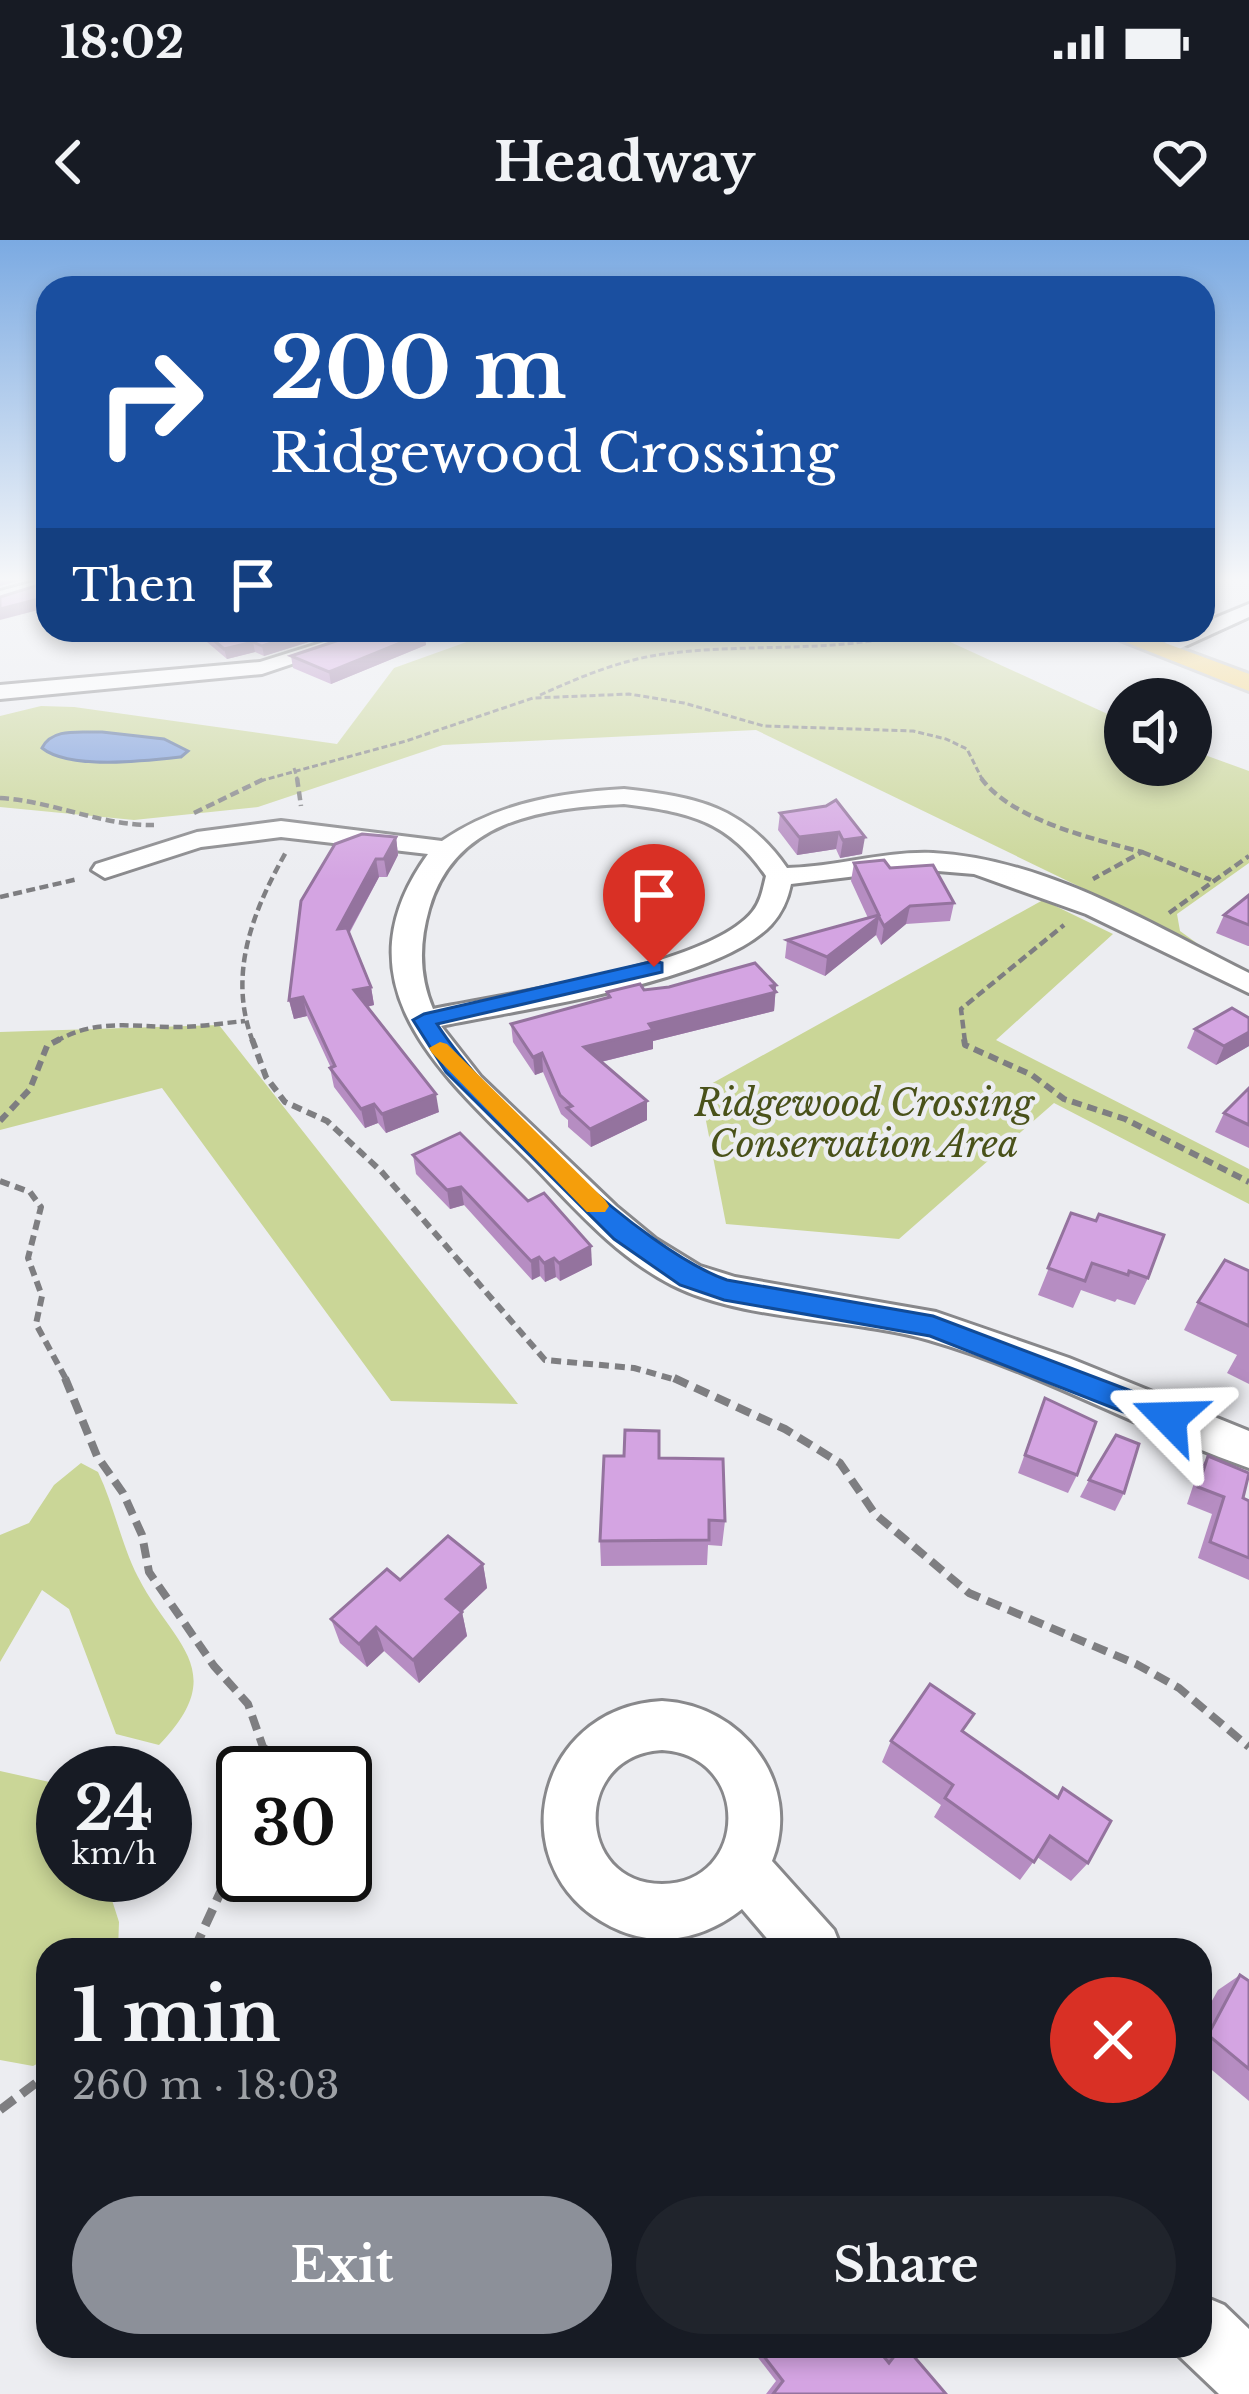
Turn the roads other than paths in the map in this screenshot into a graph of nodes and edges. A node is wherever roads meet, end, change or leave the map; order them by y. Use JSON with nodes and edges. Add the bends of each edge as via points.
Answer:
{"nodes":[{"id":1,"x":150,"y":679,"type":"edge"},
{"id":2,"x":0,"y":692,"type":"edge"},
{"id":3,"x":448,"y":849,"type":"junction"},
{"id":4,"x":105,"y":870,"type":"road end"},
{"id":5,"x":779,"y":876,"type":"junction"},
{"id":6,"x":1249,"y":983,"type":"edge"},
{"id":7,"x":424,"y":1020,"type":"junction"},
{"id":8,"x":1249,"y":1450,"type":"edge"},
{"id":9,"x":743,"y":1869,"type":"dead end"},
{"id":10,"x":803,"y":1938,"type":"edge"},
{"id":11,"x":1212,"y":2341,"type":"edge"},
{"id":12,"x":1249,"y":2376,"type":"edge"}],
"edges":[{"from":1,"to":2,"type":"street"},
{"from":3,"to":4,"type":"street","via":[[296,829],[217,837]]},
{"from":3,"to":5,"type":"street","via":[[529,809],[636,798],[689,807],[743,830]]},
{"from":3,"to":7,"type":"street","via":[[409,926],[410,984]]},
{"from":5,"to":6,"type":"street","via":[[879,862],[992,870]]},
{"from":5,"to":7,"type":"street","via":[[767,913],[713,950]]},
{"from":7,"to":8,"type":"street","via":[[454,1067],[606,1216],[690,1278],[933,1326]]},
{"from":9,"to":10,"type":"street"},
{"from":11,"to":12,"type":"street"}]}
